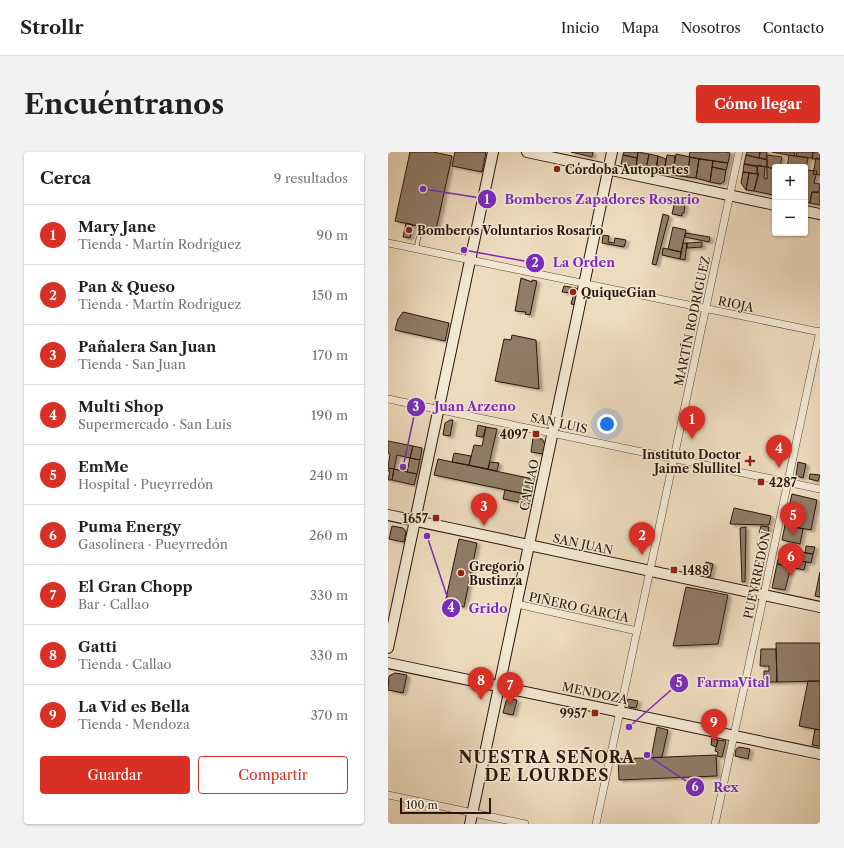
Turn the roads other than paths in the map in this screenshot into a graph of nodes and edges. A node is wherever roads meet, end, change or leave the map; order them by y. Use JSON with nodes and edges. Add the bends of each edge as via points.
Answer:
{"nodes":[{"id":1,"x":493,"y":152,"type":"edge"},
{"id":2,"x":527,"y":152,"type":"edge"},
{"id":3,"x":612,"y":152,"type":"edge"},
{"id":4,"x":739,"y":152,"type":"edge"},
{"id":5,"x":608,"y":169,"type":"junction"},
{"id":6,"x":730,"y":195,"type":"junction"},
{"id":7,"x":772,"y":204,"type":"edge"},
{"id":8,"x":808,"y":212,"type":"edge"},
{"id":9,"x":820,"y":214,"type":"edge"},
{"id":10,"x":421,"y":227,"type":"dead end"},
{"id":11,"x":388,"y":243,"type":"edge"},
{"id":12,"x":416,"y":249,"type":"junction"},
{"id":13,"x":470,"y":260,"type":"junction"},
{"id":14,"x":584,"y":284,"type":"junction"},
{"id":15,"x":706,"y":309,"type":"junction"},
{"id":16,"x":820,"y":332,"type":"edge"},
{"id":17,"x":388,"y":399,"type":"edge"},
{"id":18,"x":439,"y":410,"type":"junction"},
{"id":19,"x":553,"y":433,"type":"junction"},
{"id":20,"x":674,"y":458,"type":"junction"},
{"id":21,"x":788,"y":482,"type":"junction"},
{"id":22,"x":820,"y":488,"type":"edge"},
{"id":23,"x":388,"y":516,"type":"edge"},
{"id":24,"x":415,"y":521,"type":"junction"},
{"id":25,"x":529,"y":545,"type":"junction"},
{"id":26,"x":650,"y":571,"type":"junction"},
{"id":27,"x":764,"y":595,"type":"junction"},
{"id":28,"x":517,"y":604,"type":"junction"},
{"id":29,"x":820,"y":607,"type":"edge"},
{"id":30,"x":637,"y":631,"type":"junction"},
{"id":31,"x":388,"y":648,"type":"edge"},
{"id":32,"x":388,"y":663,"type":"edge"},
{"id":33,"x":500,"y":686,"type":"junction"},
{"id":34,"x":620,"y":712,"type":"junction"},
{"id":35,"x":734,"y":736,"type":"junction"},
{"id":36,"x":820,"y":754,"type":"edge"},
{"id":37,"x":388,"y":795,"type":"edge"},
{"id":38,"x":473,"y":813,"type":"junction"},
{"id":39,"x":470,"y":824,"type":"edge"},
{"id":40,"x":525,"y":824,"type":"edge"},
{"id":41,"x":596,"y":824,"type":"edge"},
{"id":42,"x":715,"y":824,"type":"edge"}],
"edges":[{"from":1,"to":13,"type":"main road"},
{"from":2,"to":5,"type":"main road"},
{"from":3,"to":5,"type":"main road","name":"CALLAO"},
{"from":4,"to":6,"type":"street","name":"MARTÍN RODRÍGUEZ"},
{"from":5,"to":6,"type":"main road"},
{"from":5,"to":14,"type":"main road","name":"CALLAO"},
{"from":6,"to":7,"type":"main road"},
{"from":6,"to":15,"type":"street","name":"MARTÍN RODRÍGUEZ"},
{"from":8,"to":9,"type":"main road"},
{"from":10,"to":12,"type":"lane"},
{"from":11,"to":12,"type":"street","name":"RIOJA"},
{"from":12,"to":13,"type":"street","name":"RIOJA"},
{"from":13,"to":14,"type":"street","name":"RIOJA"},
{"from":13,"to":18,"type":"main road"},
{"from":14,"to":15,"type":"street","name":"RIOJA"},
{"from":14,"to":19,"type":"main road","name":"CALLAO"},
{"from":15,"to":16,"type":"street","name":"RIOJA"},
{"from":15,"to":20,"type":"street","name":"MARTÍN RODRÍGUEZ"},
{"from":16,"to":21,"type":"street","name":"PUEYRREDÓN"},
{"from":17,"to":18,"type":"street","name":"SAN LUIS"},
{"from":18,"to":19,"type":"street","name":"SAN LUIS"},
{"from":18,"to":24,"type":"main road"},
{"from":19,"to":20,"type":"street","name":"SAN LUIS"},
{"from":19,"to":25,"type":"main road","name":"CALLAO"},
{"from":20,"to":21,"type":"street","name":"SAN LUIS"},
{"from":20,"to":26,"type":"street","name":"MARTÍN RODRÍGUEZ"},
{"from":21,"to":22,"type":"street","name":"SAN LUIS"},
{"from":21,"to":27,"type":"street","name":"PUEYRREDÓN"},
{"from":23,"to":24,"type":"main road","name":"SAN JUAN"},
{"from":24,"to":25,"type":"main road","name":"SAN JUAN"},
{"from":24,"to":31,"type":"main road"},
{"from":25,"to":26,"type":"main road","name":"SAN JUAN"},
{"from":25,"to":28,"type":"main road","name":"CALLAO"},
{"from":26,"to":27,"type":"main road","name":"SAN JUAN"},
{"from":26,"to":30,"type":"street","name":"MARTÍN RODRÍGUEZ"},
{"from":27,"to":29,"type":"main road","name":"SAN JUAN"},
{"from":27,"to":35,"type":"street","name":"PUEYRREDÓN"},
{"from":28,"to":30,"type":"street","name":"PIÑERO GARCÍA"},
{"from":28,"to":33,"type":"main road","name":"CALLAO"},
{"from":30,"to":34,"type":"street","name":"MARTÍN RODRÍGUEZ"},
{"from":32,"to":33,"type":"main road","name":"MENDOZA"},
{"from":33,"to":34,"type":"main road","name":"MENDOZA"},
{"from":33,"to":38,"type":"main road","name":"CALLAO"},
{"from":34,"to":35,"type":"main road","name":"MENDOZA"},
{"from":34,"to":41,"type":"street","name":"MARTÍN RODRÍGUEZ"},
{"from":35,"to":36,"type":"main road","name":"MENDOZA"},
{"from":35,"to":42,"type":"street","name":"PUEYRREDÓN"},
{"from":37,"to":38,"type":"street"},
{"from":38,"to":39,"type":"main road","name":"CALLAO"},
{"from":38,"to":40,"type":"street"}]}
